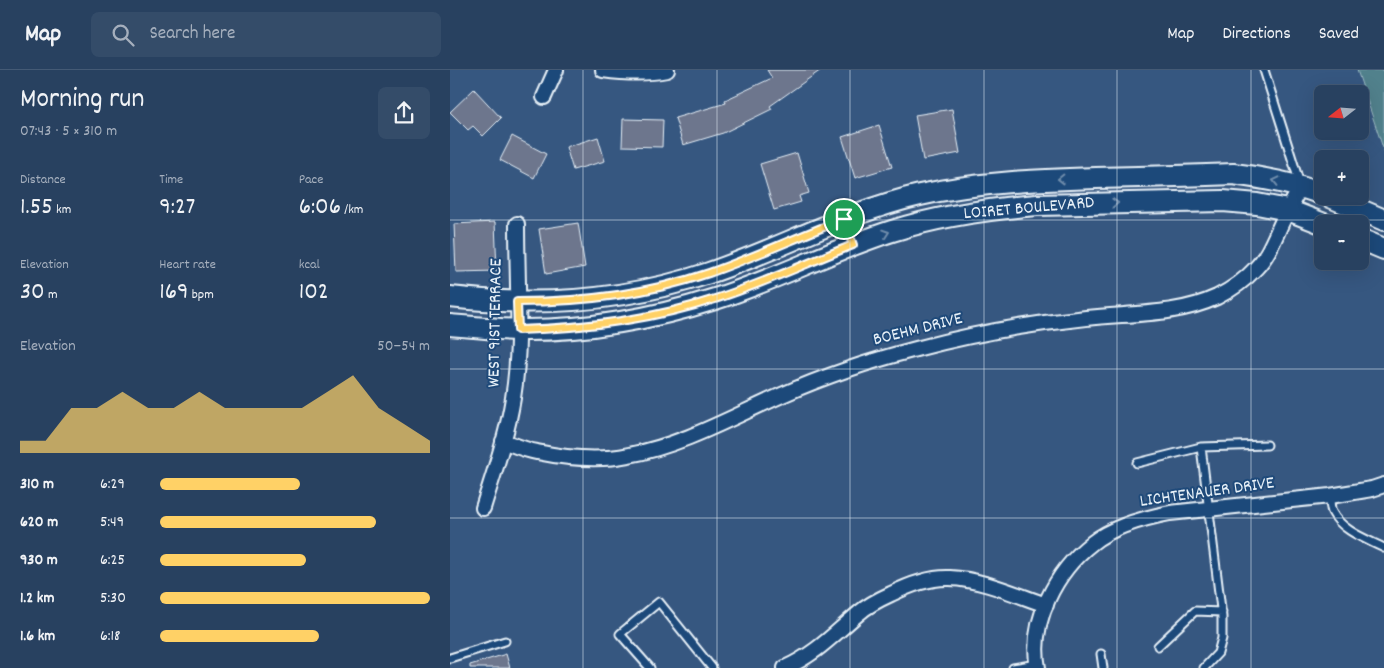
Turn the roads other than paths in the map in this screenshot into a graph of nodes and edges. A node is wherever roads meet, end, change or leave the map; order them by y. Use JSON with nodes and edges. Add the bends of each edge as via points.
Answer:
{"nodes":[{"id":1,"x":556,"y":70,"type":"edge"},
{"id":2,"x":603,"y":70,"type":"edge"},
{"id":3,"x":667,"y":70,"type":"edge"},
{"id":4,"x":1264,"y":70,"type":"edge"},
{"id":5,"x":544,"y":97,"type":"dead end"},
{"id":6,"x":1301,"y":186,"type":"junction"},
{"id":7,"x":1314,"y":191,"type":"edge"},
{"id":8,"x":1349,"y":205,"type":"edge"},
{"id":9,"x":1288,"y":210,"type":"junction"},
{"id":10,"x":844,"y":219,"type":"junction"},
{"id":11,"x":1314,"y":220,"type":"edge"},
{"id":12,"x":1384,"y":220,"type":"edge"},
{"id":13,"x":517,"y":224,"type":"dead end"},
{"id":14,"x":1369,"y":242,"type":"edge"},
{"id":15,"x":853,"y":245,"type":"junction"},
{"id":16,"x":1384,"y":248,"type":"edge"},
{"id":17,"x":450,"y":297,"type":"edge"},
{"id":18,"x":517,"y":302,"type":"junction"},
{"id":19,"x":450,"y":325,"type":"edge"},
{"id":20,"x":518,"y":330,"type":"junction"},
{"id":21,"x":503,"y":441,"type":"junction"},
{"id":22,"x":1266,"y":445,"type":"dead end"},
{"id":23,"x":1201,"y":447,"type":"junction"},
{"id":24,"x":1137,"y":463,"type":"dead end"},
{"id":25,"x":1384,"y":485,"type":"edge"},
{"id":26,"x":1330,"y":496,"type":"junction"},
{"id":27,"x":483,"y":508,"type":"dead end"},
{"id":28,"x":1209,"y":509,"type":"junction"},
{"id":29,"x":1384,"y":548,"type":"edge"},
{"id":30,"x":1046,"y":605,"type":"junction"},
{"id":31,"x":1222,"y":612,"type":"junction"},
{"id":32,"x":505,"y":641,"type":"dead end"},
{"id":33,"x":1158,"y":646,"type":"dead end"},
{"id":34,"x":1101,"y":654,"type":"dead end"},
{"id":35,"x":450,"y":658,"type":"edge"},
{"id":36,"x":1038,"y":666,"type":"edge"},
{"id":37,"x":650,"y":668,"type":"edge"},
{"id":38,"x":712,"y":668,"type":"edge"},
{"id":39,"x":785,"y":668,"type":"edge"},
{"id":40,"x":1013,"y":668,"type":"edge"},
{"id":41,"x":1103,"y":668,"type":"edge"},
{"id":42,"x":1204,"y":668,"type":"edge"}],
"edges":[{"from":1,"to":5,"type":"street"},
{"from":2,"to":3,"type":"street"},
{"from":4,"to":6,"type":"lane"},
{"from":6,"to":7,"type":"street","name":"LOIRET BOULEVARD"},
{"from":6,"to":9,"type":"street","name":"BOEHM DRIVE"},
{"from":6,"to":10,"type":"street","name":"LOIRET BOULEVARD","one_way":true,"via":[[1233,174],[1023,180],[919,195]]},
{"from":8,"to":12,"type":"street"},
{"from":9,"to":11,"type":"street","name":"LOIRET BOULEVARD"},
{"from":15,"to":9,"type":"street","name":"LOIRET BOULEVARD","one_way":true,"via":[[926,221],[1008,207],[1223,201]]},
{"from":9,"to":21,"type":"street","name":"BOEHM DRIVE","via":[[1257,267],[1235,287],[1193,306],[1045,323],[915,349],[832,376],[693,435],[628,456],[571,457],[535,452]]},
{"from":10,"to":15,"type":"street"},
{"from":10,"to":18,"type":"street","name":"LOIRET BOULEVARD","via":[[724,268],[666,285],[602,297]]},
{"from":13,"to":18,"type":"street","name":"WEST 91ST TERRACE"},
{"from":14,"to":16,"type":"street"},
{"from":15,"to":20,"type":"street","name":"LOIRET BOULEVARD","via":[[741,290],[672,311],[582,327]]},
{"from":17,"to":18,"type":"street","name":"LOIRET BOULEVARD"},
{"from":18,"to":20,"type":"street","name":"WEST 91ST TERRACE"},
{"from":19,"to":20,"type":"street","name":"LOIRET BOULEVARD"},
{"from":20,"to":21,"type":"street","name":"WEST 91ST TERRACE","via":[[513,399]]},
{"from":21,"to":27,"type":"street","name":"WEST 91ST TERRACE"},
{"from":22,"to":23,"type":"lane"},
{"from":23,"to":24,"type":"lane"},
{"from":23,"to":28,"type":"lane"},
{"from":25,"to":26,"type":"street","name":"LICHTENAUER DRIVE"},
{"from":26,"to":28,"type":"street","name":"LICHTENAUER DRIVE"},
{"from":26,"to":29,"type":"lane","via":[[1332,511],[1340,522],[1357,535]]},
{"from":28,"to":30,"type":"street","name":"LICHTENAUER DRIVE","via":[[1146,517],[1092,542],[1061,574]]},
{"from":28,"to":31,"type":"lane"},
{"from":30,"to":36,"type":"street","name":"LICHTENAUER DRIVE","via":[[1036,644]]},
{"from":30,"to":39,"type":"street","via":[[970,580],[950,578],[924,582],[876,601],[819,648]]},
{"from":31,"to":33,"type":"lane","via":[[1195,611]]},
{"from":31,"to":42,"type":"lane","via":[[1222,638],[1218,653]]},
{"from":32,"to":35,"type":"lane"},
{"from":34,"to":41,"type":"lane"},
{"from":36,"to":40,"type":"lane"},
{"from":37,"to":38,"type":"lane","via":[[620,634],[659,602]]}]}
